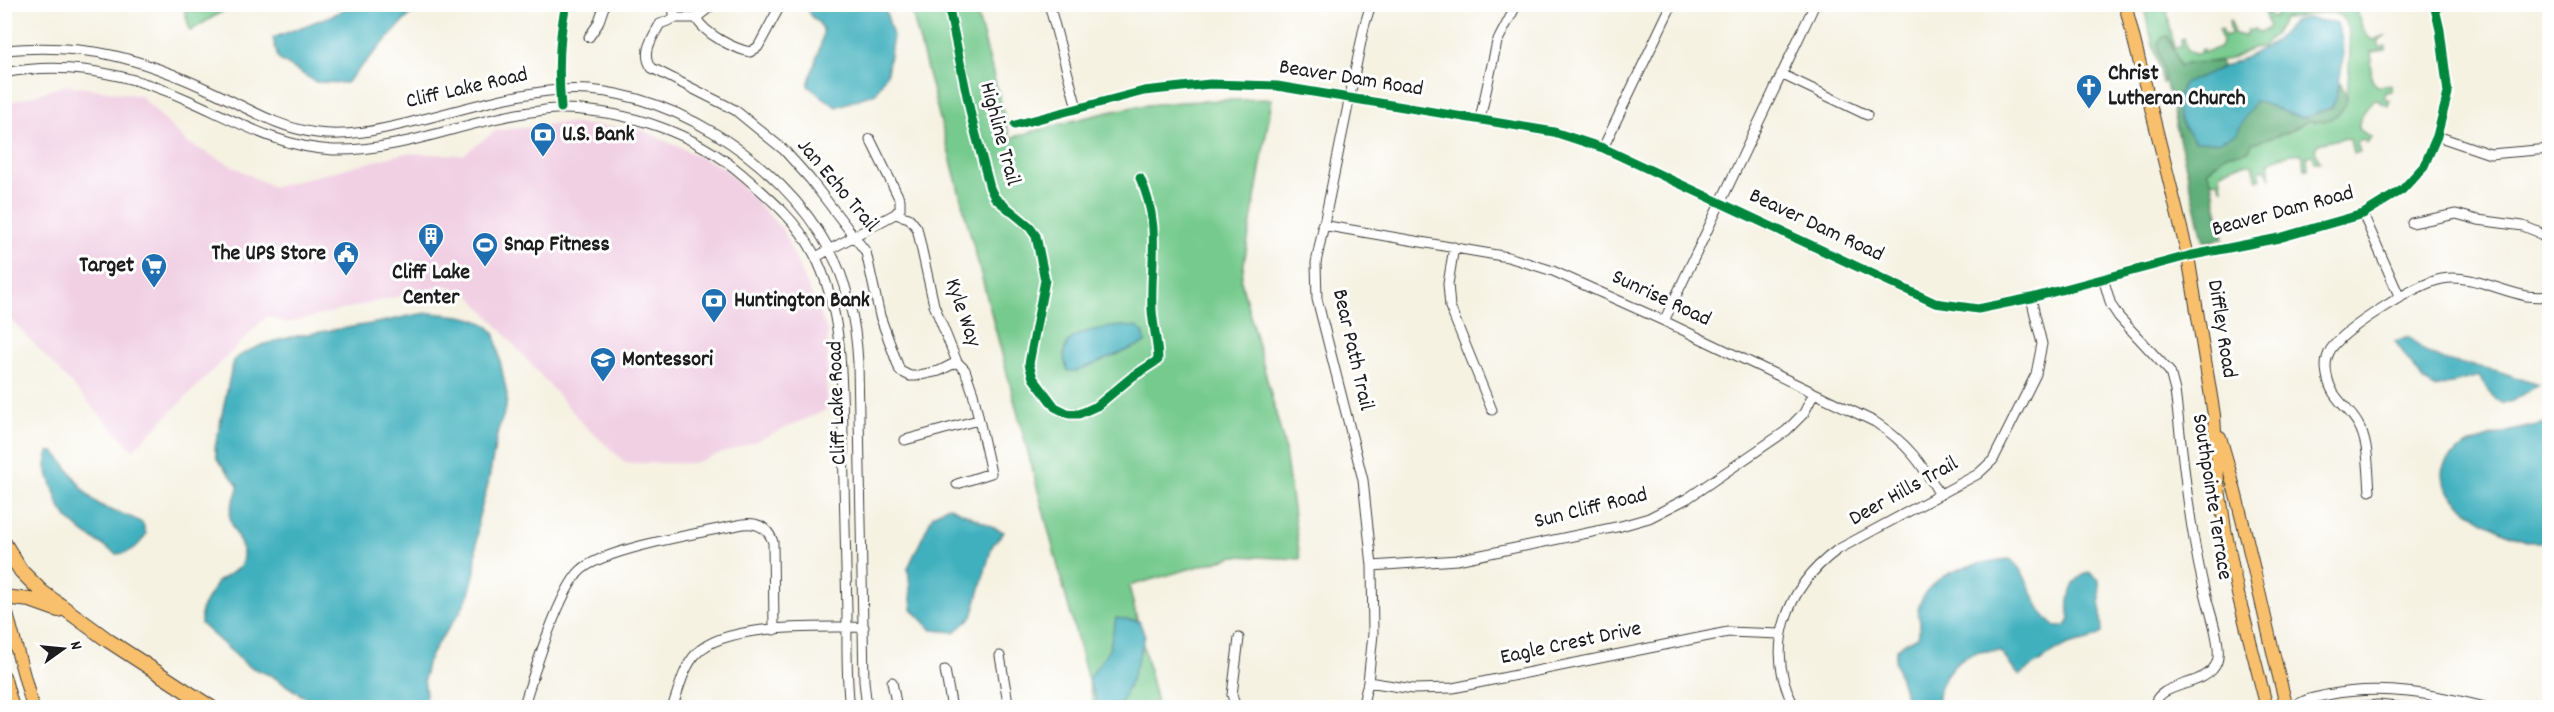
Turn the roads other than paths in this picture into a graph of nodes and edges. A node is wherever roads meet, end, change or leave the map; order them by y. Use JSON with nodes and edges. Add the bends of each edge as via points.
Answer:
{"nodes":[{"id":1,"x":567,"y":4,"type":"edge"},
{"id":2,"x":605,"y":4,"type":"edge"},
{"id":3,"x":672,"y":4,"type":"edge"},
{"id":4,"x":714,"y":4,"type":"edge"},
{"id":5,"x":780,"y":4,"type":"edge"},
{"id":6,"x":1049,"y":4,"type":"edge"},
{"id":7,"x":1371,"y":4,"type":"edge"},
{"id":8,"x":1517,"y":4,"type":"edge"},
{"id":9,"x":1672,"y":4,"type":"edge"},
{"id":10,"x":1815,"y":4,"type":"edge"},
{"id":11,"x":2125,"y":4,"type":"edge"},
{"id":12,"x":2434,"y":4,"type":"edge"},
{"id":13,"x":675,"y":18,"type":"junction"},
{"id":14,"x":696,"y":18,"type":"junction"},
{"id":15,"x":589,"y":37,"type":"dead end"},
{"id":16,"x":4,"y":50,"type":"edge"},
{"id":17,"x":4,"y":73,"type":"edge"},
{"id":18,"x":1781,"y":74,"type":"junction"},
{"id":19,"x":559,"y":90,"type":"junction"},
{"id":20,"x":1349,"y":97,"type":"junction"},
{"id":21,"x":561,"y":108,"type":"junction"},
{"id":22,"x":1077,"y":108,"type":"junction"},
{"id":23,"x":1867,"y":115,"type":"dead end"},
{"id":24,"x":1480,"y":119,"type":"junction"},
{"id":25,"x":1015,"y":125,"type":"dead end"},
{"id":26,"x":2438,"y":136,"type":"junction"},
{"id":27,"x":870,"y":140,"type":"dead end"},
{"id":28,"x":1603,"y":147,"type":"junction"},
{"id":29,"x":2550,"y":148,"type":"edge"},
{"id":30,"x":1721,"y":202,"type":"junction"},
{"id":31,"x":895,"y":214,"type":"junction"},
{"id":32,"x":2363,"y":214,"type":"junction"},
{"id":33,"x":2412,"y":223,"type":"dead end"},
{"id":34,"x":1322,"y":225,"type":"junction"},
{"id":35,"x":854,"y":238,"type":"junction"},
{"id":36,"x":2550,"y":243,"type":"edge"},
{"id":37,"x":1454,"y":247,"type":"junction"},
{"id":38,"x":830,"y":250,"type":"junction"},
{"id":39,"x":2188,"y":256,"type":"junction"},
{"id":40,"x":816,"y":257,"type":"junction"},
{"id":41,"x":2103,"y":278,"type":"junction"},
{"id":42,"x":2550,"y":296,"type":"edge"},
{"id":43,"x":2031,"y":298,"type":"junction"},
{"id":44,"x":2400,"y":298,"type":"junction"},
{"id":45,"x":1664,"y":321,"type":"junction"},
{"id":46,"x":957,"y":362,"type":"junction"},
{"id":47,"x":1814,"y":393,"type":"junction"},
{"id":48,"x":1492,"y":410,"type":"dead end"},
{"id":49,"x":2214,"y":415,"type":"junction"},
{"id":50,"x":978,"y":420,"type":"junction"},
{"id":51,"x":905,"y":440,"type":"dead end"},
{"id":52,"x":957,"y":484,"type":"dead end"},
{"id":53,"x":2370,"y":491,"type":"dead end"},
{"id":54,"x":1940,"y":495,"type":"junction"},
{"id":55,"x":4,"y":543,"type":"edge"},
{"id":56,"x":1372,"y":566,"type":"junction"},
{"id":57,"x":4,"y":597,"type":"edge"},
{"id":58,"x":4,"y":603,"type":"edge"},
{"id":59,"x":77,"y":618,"type":"junction"},
{"id":60,"x":864,"y":627,"type":"junction"},
{"id":61,"x":847,"y":628,"type":"junction"},
{"id":62,"x":774,"y":630,"type":"junction"},
{"id":63,"x":1780,"y":634,"type":"junction"},
{"id":64,"x":1239,"y":638,"type":"dead end"},
{"id":65,"x":1000,"y":656,"type":"dead end"},
{"id":66,"x":945,"y":670,"type":"dead end"},
{"id":67,"x":4,"y":676,"type":"edge"},
{"id":68,"x":892,"y":682,"type":"dead end"},
{"id":69,"x":1368,"y":682,"type":"junction"},
{"id":70,"x":12,"y":702,"type":"edge"},
{"id":71,"x":32,"y":705,"type":"edge"},
{"id":72,"x":2467,"y":705,"type":"edge"},
{"id":73,"x":212,"y":708,"type":"edge"},
{"id":74,"x":523,"y":708,"type":"edge"},
{"id":75,"x":672,"y":708,"type":"edge"},
{"id":76,"x":850,"y":708,"type":"edge"},
{"id":77,"x":867,"y":708,"type":"edge"},
{"id":78,"x":897,"y":708,"type":"edge"},
{"id":79,"x":952,"y":708,"type":"edge"},
{"id":80,"x":1009,"y":708,"type":"edge"},
{"id":81,"x":1236,"y":708,"type":"edge"},
{"id":82,"x":1362,"y":708,"type":"edge"},
{"id":83,"x":1795,"y":708,"type":"edge"},
{"id":84,"x":2154,"y":708,"type":"edge"},
{"id":85,"x":2267,"y":708,"type":"edge"},
{"id":86,"x":2287,"y":708,"type":"edge"},
{"id":87,"x":2292,"y":708,"type":"edge"},
{"id":88,"x":2344,"y":708,"type":"edge"},
{"id":89,"x":2406,"y":708,"type":"edge"},
{"id":90,"x":2489,"y":708,"type":"edge"}],
"edges":[{"from":1,"to":19,"type":"street","via":[[561,29]]},
{"from":2,"to":15,"type":"street"},
{"from":3,"to":13,"type":"street"},
{"from":4,"to":14,"type":"street"},
{"from":5,"to":14,"type":"street","via":[[758,47],[750,52],[701,28]]},
{"from":6,"to":22,"type":"street"},
{"from":7,"to":20,"type":"street","name":"Bear Path Trail"},
{"from":8,"to":24,"type":"street","via":[[1497,42]]},
{"from":9,"to":28,"type":"street"},
{"from":10,"to":18,"type":"street"},
{"from":11,"to":39,"type":"main road","name":"Diffley Road"},
{"from":12,"to":26,"type":"street","name":"Beaver Dam Road","via":[[2448,93]]},
{"from":13,"to":14,"type":"street"},
{"from":13,"to":35,"type":"street","name":"Jan Echo Trail","via":[[660,24],[646,53],[652,68],[735,111],[784,150]]},
{"from":16,"to":19,"type":"street","name":"Cliff Lake Road","via":[[85,49],[139,62],[291,129],[320,134],[375,131],[506,98]]},
{"from":17,"to":21,"type":"street","name":"Cliff Lake Road","via":[[62,67],[147,84],[282,141],[316,150],[388,145],[512,115]]},
{"from":18,"to":23,"type":"street"},
{"from":18,"to":30,"type":"street"},
{"from":19,"to":21,"type":"street"},
{"from":19,"to":38,"type":"street","name":"Cliff Lake Road","via":[[621,94],[690,119],[727,140],[781,185]]},
{"from":20,"to":22,"type":"street","name":"Beaver Dam Road","via":[[1277,86],[1210,84],[1144,92]]},
{"from":20,"to":24,"type":"street","name":"Beaver Dam Road"},
{"from":20,"to":34,"type":"street","name":"Bear Path Trail"},
{"from":21,"to":40,"type":"street","name":"Cliff Lake Road","via":[[620,115],[690,138],[728,162],[782,209]]},
{"from":22,"to":25,"type":"street","name":"Beaver Dam Road"},
{"from":24,"to":28,"type":"street","name":"Beaver Dam Road","via":[[1554,132]]},
{"from":26,"to":29,"type":"street","via":[[2490,154]]},
{"from":26,"to":32,"type":"street","name":"Beaver Dam Road","via":[[2424,166],[2402,190]]},
{"from":27,"to":31,"type":"street","via":[[900,200]]},
{"from":28,"to":30,"type":"street","name":"Beaver Dam Road"},
{"from":30,"to":43,"type":"street","name":"Beaver Dam Road","via":[[1935,303],[1978,309]]},
{"from":30,"to":45,"type":"street"},
{"from":31,"to":35,"type":"street"},
{"from":31,"to":46,"type":"street","name":"Kyle Way","via":[[909,218],[917,228],[934,305]]},
{"from":32,"to":39,"type":"street","name":"Beaver Dam Road","via":[[2279,238]]},
{"from":32,"to":44,"type":"street"},
{"from":33,"to":36,"type":"street","via":[[2456,214],[2523,226]]},
{"from":34,"to":37,"type":"street","name":"Sunrise Road"},
{"from":34,"to":56,"type":"street","name":"Bear Path Trail","via":[[1316,263],[1317,299],[1363,480]]},
{"from":35,"to":38,"type":"street"},
{"from":35,"to":46,"type":"street","name":"Jan Echo Trail","via":[[863,245],[869,261],[878,308],[900,371],[915,376]]},
{"from":37,"to":45,"type":"street","name":"Sunrise Road","via":[[1508,257],[1553,271]]},
{"from":37,"to":48,"type":"street","via":[[1448,284],[1450,307]]},
{"from":38,"to":40,"type":"street"},
{"from":38,"to":60,"type":"street","name":"Cliff Lake Road","via":[[844,284],[857,339]]},
{"from":39,"to":41,"type":"street","name":"Beaver Dam Road"},
{"from":39,"to":49,"type":"main road","name":"Diffley Road"},
{"from":40,"to":61,"type":"street","name":"Cliff Lake Road","via":[[838,334]]},
{"from":41,"to":43,"type":"street","name":"Beaver Dam Road"},
{"from":41,"to":84,"type":"street","name":"Southpointe Terrace","via":[[2119,317],[2170,372],[2195,545],[2216,632],[2217,662],[2205,677],[2165,691],[2154,702]]},
{"from":42,"to":44,"type":"street","via":[[2526,296],[2466,279],[2442,279]]},
{"from":43,"to":54,"type":"street","name":"Deer Hills Trail","via":[[2042,344],[2036,374],[1993,460],[1978,474]]},
{"from":44,"to":53,"type":"street","via":[[2363,320],[2332,347],[2325,366],[2331,392],[2360,426]]},
{"from":45,"to":47,"type":"street","name":"Sunrise Road"},
{"from":46,"to":50,"type":"street","name":"Kyle Way","via":[[968,377]]},
{"from":47,"to":54,"type":"street","name":"Sunrise Road","via":[[1898,436],[1921,461]]},
{"from":47,"to":56,"type":"street","name":"Sun Cliff Road","via":[[1804,413],[1786,431],[1688,498],[1649,518],[1457,560]]},
{"from":49,"to":85,"type":"main road","name":"Diffley Road","via":[[2225,529]]},
{"from":49,"to":86,"type":"main road","name":"Diffley Road"},
{"from":50,"to":51,"type":"street"},
{"from":50,"to":52,"type":"street","name":"Kyle Way","via":[[991,473]]},
{"from":54,"to":63,"type":"street","name":"Deer Hills Trail","via":[[1837,550],[1819,564],[1794,594]]},
{"from":55,"to":59,"type":"highway","via":[[21,571]]},
{"from":56,"to":69,"type":"street","name":"Bear Path Trail","via":[[1373,634]]},
{"from":57,"to":59,"type":"highway","via":[[30,600]]},
{"from":58,"to":71,"type":"main road"},
{"from":59,"to":73,"type":"highway"},
{"from":60,"to":61,"type":"street"},
{"from":60,"to":77,"type":"street","name":"Cliff Lake Road"},
{"from":61,"to":62,"type":"street"},
{"from":61,"to":76,"type":"street","name":"Cliff Lake Road"},
{"from":62,"to":74,"type":"street","via":[[773,543],[759,525],[742,524],[602,557],[582,569],[566,589]]},
{"from":62,"to":75,"type":"street","via":[[722,637],[703,647],[688,664]]},
{"from":63,"to":69,"type":"street","name":"Eagle Crest Drive","via":[[1728,632],[1453,688],[1413,689]]},
{"from":63,"to":83,"type":"street","name":"Deer Hills Trail","via":[[1784,688]]},
{"from":64,"to":81,"type":"street","via":[[1232,695]]},
{"from":65,"to":80,"type":"street"},
{"from":66,"to":79,"type":"street"},
{"from":67,"to":70,"type":"main road"},
{"from":68,"to":78,"type":"street"},
{"from":69,"to":82,"type":"street","name":"Bear Path Trail"},
{"from":72,"to":87,"type":"street","via":[[2415,693],[2370,690],[2304,700]]},
{"from":72,"to":90,"type":"street"},
{"from":88,"to":89,"type":"street"}]}
